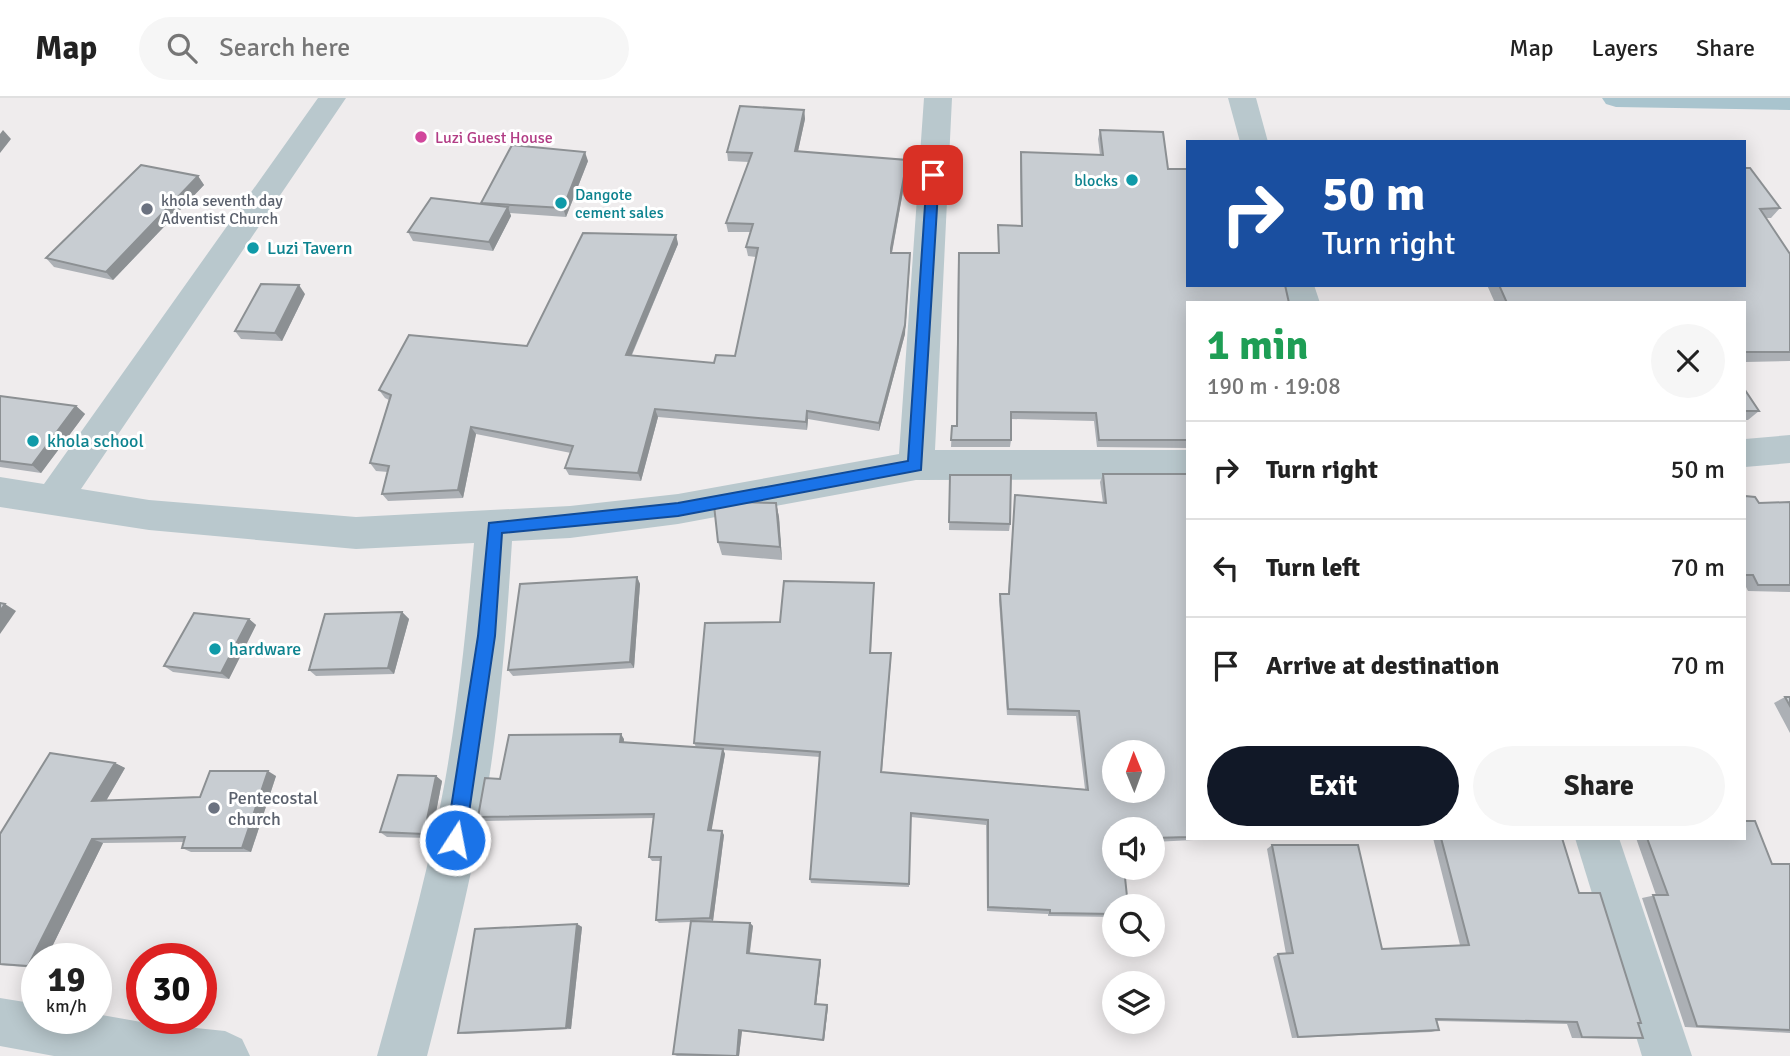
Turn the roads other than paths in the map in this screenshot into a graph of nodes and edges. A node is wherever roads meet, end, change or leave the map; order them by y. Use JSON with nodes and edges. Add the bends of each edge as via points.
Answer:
{"nodes":[{"id":1,"x":332,"y":98,"type":"edge"},
{"id":2,"x":938,"y":98,"type":"edge"},
{"id":3,"x":1242,"y":98,"type":"edge"},
{"id":4,"x":1615,"y":98,"type":"edge"},
{"id":5,"x":1790,"y":101,"type":"edge"},
{"id":6,"x":1253,"y":140,"type":"edge"},
{"id":7,"x":1790,"y":449,"type":"edge"},
{"id":8,"x":1746,"y":453,"type":"edge"},
{"id":9,"x":1186,"y":464,"type":"edge"},
{"id":10,"x":916,"y":466,"type":"junction"},
{"id":11,"x":0,"y":492,"type":"edge"},
{"id":12,"x":53,"y":499,"type":"junction"},
{"id":13,"x":494,"y":527,"type":"junction"},
{"id":14,"x":1598,"y":840,"type":"edge"},
{"id":15,"x":0,"y":1022,"type":"edge"},
{"id":16,"x":225,"y":1056,"type":"edge"},
{"id":17,"x":402,"y":1056,"type":"edge"},
{"id":18,"x":1667,"y":1056,"type":"edge"}],
"edges":[{"from":1,"to":12,"type":"street"},
{"from":2,"to":10,"type":"street"},
{"from":3,"to":6,"type":"street"},
{"from":4,"to":5,"type":"main road"},
{"from":7,"to":8,"type":"street"},
{"from":9,"to":10,"type":"street"},
{"from":10,"to":13,"type":"street","via":[[678,509]]},
{"from":11,"to":12,"type":"street"},
{"from":12,"to":13,"type":"street","via":[[149,515],[356,533]]},
{"from":13,"to":17,"type":"street","via":[[486,636],[461,816]]},
{"from":14,"to":18,"type":"street"},
{"from":15,"to":16,"type":"street","via":[[147,1048]]}]}
